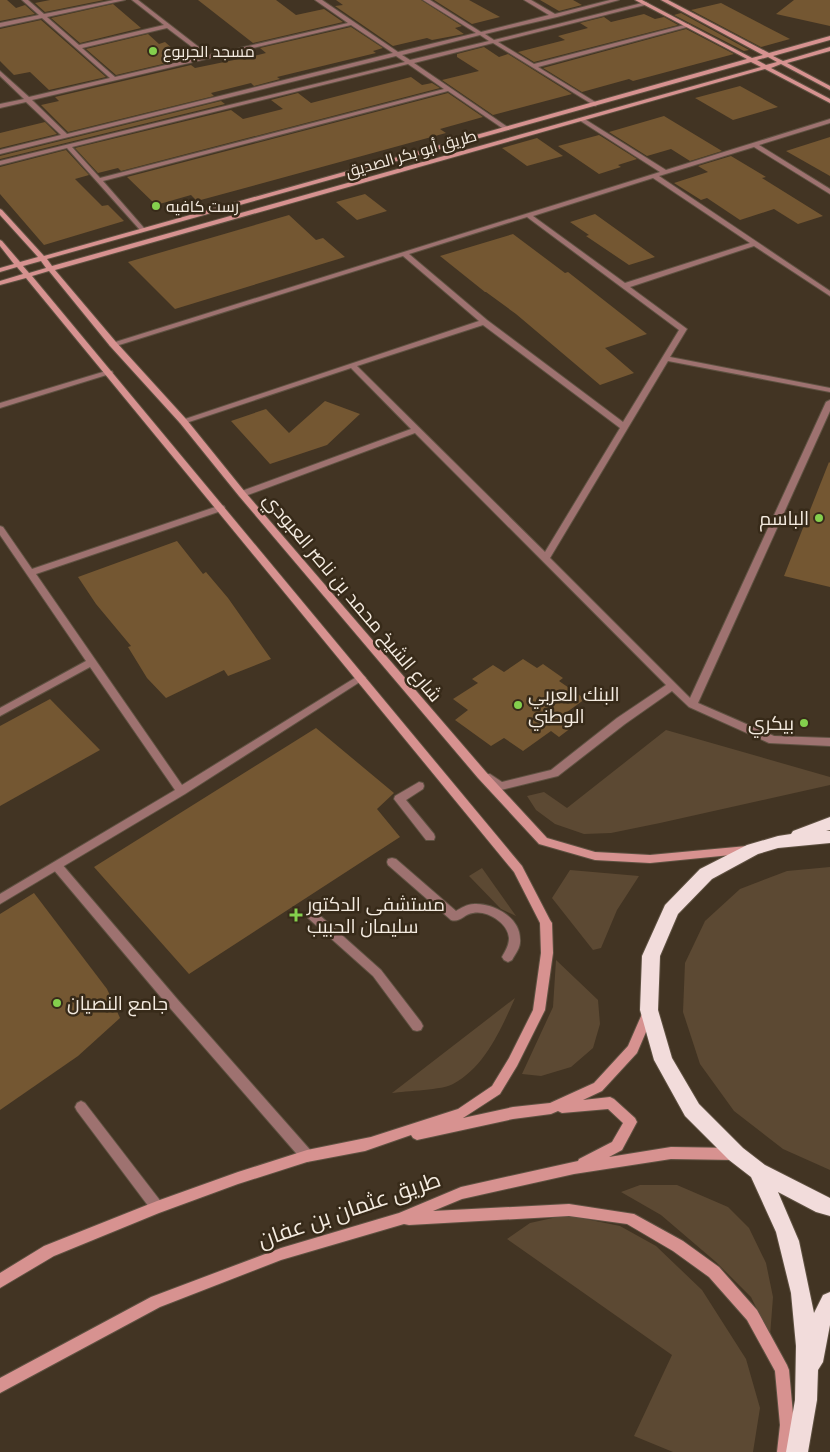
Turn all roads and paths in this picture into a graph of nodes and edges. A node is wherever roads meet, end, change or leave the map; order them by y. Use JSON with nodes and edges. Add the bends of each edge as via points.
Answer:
{"nodes":[{"id":1,"x":25,"y":0,"type":"edge"},
{"id":2,"x":122,"y":0,"type":"edge"},
{"id":3,"x":135,"y":0,"type":"edge"},
{"id":4,"x":318,"y":0,"type":"edge"},
{"id":5,"x":426,"y":0,"type":"edge"},
{"id":6,"x":527,"y":0,"type":"edge"},
{"id":7,"x":616,"y":0,"type":"edge"},
{"id":8,"x":638,"y":0,"type":"edge"},
{"id":9,"x":664,"y":0,"type":"edge"},
{"id":10,"x":646,"y":4,"type":"junction"},
{"id":11,"x":43,"y":16,"type":"junction"},
{"id":12,"x":555,"y":16,"type":"junction"},
{"id":13,"x":353,"y":23,"type":"junction"},
{"id":14,"x":0,"y":25,"type":"edge"},
{"id":15,"x":168,"y":26,"type":"junction"},
{"id":16,"x":688,"y":26,"type":"junction"},
{"id":17,"x":480,"y":34,"type":"junction"},
{"id":18,"x":830,"y":38,"type":"edge"},
{"id":19,"x":491,"y":41,"type":"junction"},
{"id":20,"x":78,"y":47,"type":"junction"},
{"id":21,"x":830,"y":49,"type":"edge"},
{"id":22,"x":400,"y":54,"type":"junction"},
{"id":23,"x":768,"y":55,"type":"junction"},
{"id":24,"x":208,"y":57,"type":"junction"},
{"id":25,"x":752,"y":59,"type":"junction"},
{"id":26,"x":410,"y":61,"type":"junction"},
{"id":27,"x":781,"y":63,"type":"junction"},
{"id":28,"x":534,"y":66,"type":"junction"},
{"id":29,"x":766,"y":67,"type":"junction"},
{"id":30,"x":0,"y":73,"type":"edge"},
{"id":31,"x":114,"y":79,"type":"junction"},
{"id":32,"x":830,"y":88,"type":"edge"},
{"id":33,"x":450,"y":89,"type":"junction"},
{"id":34,"x":27,"y":99,"type":"junction"},
{"id":35,"x":830,"y":101,"type":"edge"},
{"id":36,"x":595,"y":104,"type":"junction"},
{"id":37,"x":0,"y":106,"type":"edge"},
{"id":38,"x":581,"y":119,"type":"junction"},
{"id":39,"x":830,"y":121,"type":"edge"},
{"id":40,"x":507,"y":129,"type":"junction"},
{"id":41,"x":66,"y":136,"type":"junction"},
{"id":42,"x":755,"y":145,"type":"junction"},
{"id":43,"x":70,"y":147,"type":"junction"},
{"id":44,"x":0,"y":152,"type":"edge"},
{"id":45,"x":0,"y":163,"type":"edge"},
{"id":46,"x":666,"y":173,"type":"junction"},
{"id":47,"x":654,"y":176,"type":"junction"},
{"id":48,"x":100,"y":180,"type":"junction"},
{"id":49,"x":830,"y":192,"type":"edge"},
{"id":50,"x":0,"y":211,"type":"edge"},
{"id":51,"x":529,"y":216,"type":"junction"},
{"id":52,"x":142,"y":229,"type":"junction"},
{"id":53,"x":0,"y":242,"type":"edge"},
{"id":54,"x":755,"y":244,"type":"junction"},
{"id":55,"x":406,"y":254,"type":"junction"},
{"id":56,"x":42,"y":258,"type":"junction"},
{"id":57,"x":19,"y":265,"type":"junction"},
{"id":58,"x":51,"y":269,"type":"junction"},
{"id":59,"x":0,"y":270,"type":"edge"},
{"id":60,"x":26,"y":275,"type":"junction"},
{"id":61,"x":0,"y":283,"type":"edge"},
{"id":62,"x":624,"y":286,"type":"junction"},
{"id":63,"x":830,"y":294,"type":"edge"},
{"id":64,"x":484,"y":322,"type":"junction"},
{"id":65,"x":113,"y":344,"type":"junction"},
{"id":66,"x":666,"y":358,"type":"junction"},
{"id":67,"x":352,"y":365,"type":"junction"},
{"id":68,"x":109,"y":373,"type":"junction"},
{"id":69,"x":830,"y":390,"type":"edge"},
{"id":70,"x":830,"y":402,"type":"edge"},
{"id":71,"x":0,"y":406,"type":"edge"},
{"id":72,"x":182,"y":421,"type":"junction"},
{"id":73,"x":624,"y":428,"type":"junction"},
{"id":74,"x":416,"y":430,"type":"junction"},
{"id":75,"x":242,"y":494,"type":"junction"},
{"id":76,"x":221,"y":508,"type":"junction"},
{"id":77,"x":0,"y":529,"type":"edge"},
{"id":78,"x":545,"y":559,"type":"junction"},
{"id":79,"x":31,"y":574,"type":"junction"},
{"id":80,"x":92,"y":662,"type":"junction"},
{"id":81,"x":362,"y":678,"type":"junction"},
{"id":82,"x":672,"y":686,"type":"junction"},
{"id":83,"x":692,"y":705,"type":"junction"},
{"id":84,"x":0,"y":712,"type":"edge"},
{"id":85,"x":830,"y":742,"type":"edge"},
{"id":86,"x":482,"y":775,"type":"junction"},
{"id":87,"x":419,"y":786,"type":"dead end"},
{"id":88,"x":181,"y":791,"type":"junction"},
{"id":89,"x":830,"y":823,"type":"edge"},
{"id":90,"x":830,"y":837,"type":"edge"},
{"id":91,"x":430,"y":838,"type":"dead end"},
{"id":92,"x":778,"y":842,"type":"junction"},
{"id":93,"x":753,"y":849,"type":"junction"},
{"id":94,"x":392,"y":862,"type":"dead end"},
{"id":95,"x":57,"y":866,"type":"junction"},
{"id":96,"x":0,"y":900,"type":"edge"},
{"id":97,"x":312,"y":915,"type":"dead end"},
{"id":98,"x":508,"y":957,"type":"dead end"},
{"id":99,"x":649,"y":1010,"type":"junction"},
{"id":100,"x":417,"y":1026,"type":"dead end"},
{"id":101,"x":81,"y":1107,"type":"dead end"},
{"id":102,"x":551,"y":1108,"type":"junction"},
{"id":103,"x":365,"y":1145,"type":"junction"},
{"id":104,"x":736,"y":1154,"type":"junction"},
{"id":105,"x":307,"y":1156,"type":"junction"},
{"id":106,"x":574,"y":1168,"type":"junction"},
{"id":107,"x":758,"y":1171,"type":"junction"},
{"id":108,"x":157,"y":1207,"type":"junction"},
{"id":109,"x":830,"y":1207,"type":"edge"},
{"id":110,"x":400,"y":1219,"type":"junction"},
{"id":111,"x":0,"y":1281,"type":"edge"},
{"id":112,"x":830,"y":1302,"type":"edge"},
{"id":113,"x":807,"y":1384,"type":"junction"},
{"id":114,"x":0,"y":1386,"type":"edge"},
{"id":115,"x":784,"y":1452,"type":"edge"},
{"id":116,"x":796,"y":1452,"type":"edge"}],
"edges":[{"from":1,"to":11,"type":"street"},
{"from":2,"to":11,"type":"street"},
{"from":3,"to":15,"type":"street"},
{"from":4,"to":13,"type":"street"},
{"from":5,"to":17,"type":"street"},
{"from":6,"to":12,"type":"street"},
{"from":7,"to":12,"type":"street"},
{"from":8,"to":10,"type":"main road"},
{"from":9,"to":23,"type":"main road"},
{"from":10,"to":16,"type":"main road"},
{"from":10,"to":19,"type":"street"},
{"from":11,"to":14,"type":"street"},
{"from":11,"to":20,"type":"street"},
{"from":12,"to":17,"type":"street"},
{"from":13,"to":22,"type":"street"},
{"from":13,"to":24,"type":"street"},
{"from":15,"to":20,"type":"street"},
{"from":15,"to":24,"type":"street"},
{"from":16,"to":25,"type":"main road"},
{"from":16,"to":28,"type":"street"},
{"from":17,"to":19,"type":"street"},
{"from":17,"to":22,"type":"street"},
{"from":18,"to":23,"type":"main road","name":"طريق أبو بكر الصديق"},
{"from":19,"to":26,"type":"street"},
{"from":19,"to":28,"type":"street"},
{"from":20,"to":31,"type":"street"},
{"from":21,"to":27,"type":"main road","name":"طريق أبو بكر الصديق"},
{"from":22,"to":26,"type":"street"},
{"from":22,"to":41,"type":"street"},
{"from":23,"to":25,"type":"main road","name":"طريق أبو بكر الصديق"},
{"from":23,"to":27,"type":"main road"},
{"from":24,"to":31,"type":"street"},
{"from":25,"to":29,"type":"main road"},
{"from":25,"to":36,"type":"main road","name":"طريق أبو بكر الصديق"},
{"from":26,"to":33,"type":"street"},
{"from":26,"to":43,"type":"street"},
{"from":27,"to":29,"type":"main road","name":"طريق أبو بكر الصديق"},
{"from":27,"to":32,"type":"main road"},
{"from":28,"to":36,"type":"street"},
{"from":29,"to":35,"type":"main road"},
{"from":29,"to":38,"type":"main road","name":"طريق أبو بكر الصديق"},
{"from":30,"to":34,"type":"street"},
{"from":31,"to":34,"type":"street"},
{"from":33,"to":40,"type":"street"},
{"from":33,"to":48,"type":"street"},
{"from":34,"to":37,"type":"street"},
{"from":34,"to":41,"type":"street"},
{"from":36,"to":40,"type":"main road","name":"طريق أبو بكر الصديق"},
{"from":38,"to":46,"type":"street"},
{"from":38,"to":58,"type":"main road","name":"طريق أبو بكر الصديق"},
{"from":39,"to":42,"type":"street"},
{"from":40,"to":52,"type":"main road","name":"طريق أبو بكر الصديق"},
{"from":41,"to":44,"type":"street"},
{"from":42,"to":46,"type":"street"},
{"from":42,"to":49,"type":"street"},
{"from":43,"to":45,"type":"street"},
{"from":43,"to":48,"type":"street"},
{"from":46,"to":47,"type":"street"},
{"from":47,"to":51,"type":"street"},
{"from":47,"to":54,"type":"street"},
{"from":48,"to":52,"type":"street"},
{"from":50,"to":56,"type":"main road","name":"شارع الشيخ محمد بن ناصر العبودي"},
{"from":51,"to":55,"type":"street"},
{"from":51,"to":62,"type":"street"},
{"from":52,"to":56,"type":"main road","name":"طريق أبو بكر الصديق"},
{"from":53,"to":57,"type":"main road"},
{"from":54,"to":62,"type":"street"},
{"from":54,"to":63,"type":"street"},
{"from":55,"to":64,"type":"street"},
{"from":55,"to":65,"type":"street"},
{"from":56,"to":57,"type":"main road","name":"طريق أبو بكر الصديق"},
{"from":56,"to":58,"type":"main road","name":"شارع الشيخ محمد بن ناصر العبودي"},
{"from":57,"to":59,"type":"main road","name":"طريق أبو بكر الصديق"},
{"from":57,"to":60,"type":"main road"},
{"from":58,"to":60,"type":"main road","name":"طريق أبو بكر الصديق"},
{"from":58,"to":65,"type":"main road","name":"شارع الشيخ محمد بن ناصر العبودي"},
{"from":60,"to":61,"type":"main road","name":"طريق أبو بكر الصديق"},
{"from":60,"to":68,"type":"main road"},
{"from":62,"to":66,"type":"street","via":[[683,330]]},
{"from":64,"to":67,"type":"street"},
{"from":64,"to":73,"type":"street"},
{"from":65,"to":72,"type":"main road","name":"شارع الشيخ محمد بن ناصر العبودي"},
{"from":66,"to":69,"type":"street"},
{"from":66,"to":73,"type":"street"},
{"from":67,"to":72,"type":"street"},
{"from":67,"to":74,"type":"street"},
{"from":68,"to":71,"type":"street"},
{"from":68,"to":76,"type":"main road"},
{"from":70,"to":83,"type":"street"},
{"from":72,"to":75,"type":"main road","name":"شارع الشيخ محمد بن ناصر العبودي"},
{"from":73,"to":78,"type":"street"},
{"from":74,"to":75,"type":"street"},
{"from":74,"to":78,"type":"street"},
{"from":75,"to":86,"type":"main road","name":"شارع الشيخ محمد بن ناصر العبودي"},
{"from":76,"to":79,"type":"street"},
{"from":76,"to":81,"type":"main road"},
{"from":77,"to":79,"type":"street"},
{"from":78,"to":82,"type":"street"},
{"from":79,"to":80,"type":"street"},
{"from":80,"to":84,"type":"street"},
{"from":80,"to":88,"type":"street"},
{"from":81,"to":88,"type":"street"},
{"from":81,"to":103,"type":"main road","via":[[518,870],[546,923],[547,954],[539,1010],[496,1090],[462,1113]]},
{"from":82,"to":83,"type":"street"},
{"from":82,"to":86,"type":"street","via":[[554,773],[502,786]]},
{"from":83,"to":85,"type":"street","via":[[773,740]]},
{"from":86,"to":93,"type":"main road","name":"شارع الشيخ محمد بن ناصر العبودي","via":[[544,841],[595,856],[650,859]]},
{"from":87,"to":91,"type":"street","via":[[399,799]]},
{"from":88,"to":95,"type":"street"},
{"from":89,"to":92,"type":"highway"},
{"from":90,"to":92,"type":"highway"},
{"from":92,"to":93,"type":"highway"},
{"from":93,"to":99,"type":"highway","via":[[706,874],[671,910],[651,956]]},
{"from":94,"to":98,"type":"street","via":[[455,917],[471,908],[488,910],[508,922],[514,933],[514,946]]},
{"from":95,"to":96,"type":"street"},
{"from":95,"to":105,"type":"street"},
{"from":97,"to":100,"type":"street","via":[[377,973]]},
{"from":99,"to":102,"type":"main road","via":[[633,1049],[598,1087]]},
{"from":99,"to":104,"type":"highway","via":[[663,1060],[692,1110]]},
{"from":101,"to":108,"type":"street"},
{"from":102,"to":103,"type":"main road","via":[[512,1113]]},
{"from":102,"to":106,"type":"main road","via":[[610,1102],[631,1122],[617,1146]]},
{"from":103,"to":105,"type":"main road"},
{"from":104,"to":106,"type":"main road","name":"طريق عثمان بن عفان","via":[[671,1153]]},
{"from":104,"to":107,"type":"highway"},
{"from":105,"to":108,"type":"main road"},
{"from":106,"to":110,"type":"main road","name":"طريق عثمان بن عفان","via":[[461,1193]]},
{"from":107,"to":109,"type":"highway"},
{"from":107,"to":113,"type":"highway","via":[[789,1239],[801,1292]]},
{"from":108,"to":111,"type":"main road","via":[[49,1251]]},
{"from":110,"to":114,"type":"main road","name":"طريق عثمان بن عفان","via":[[281,1254],[156,1302]]},
{"from":110,"to":115,"type":"main road","via":[[569,1210],[629,1218],[678,1246],[714,1272],[752,1315],[782,1370],[787,1425]]},
{"from":112,"to":113,"type":"highway","via":[[819,1326]]},
{"from":113,"to":116,"type":"highway"}]}
